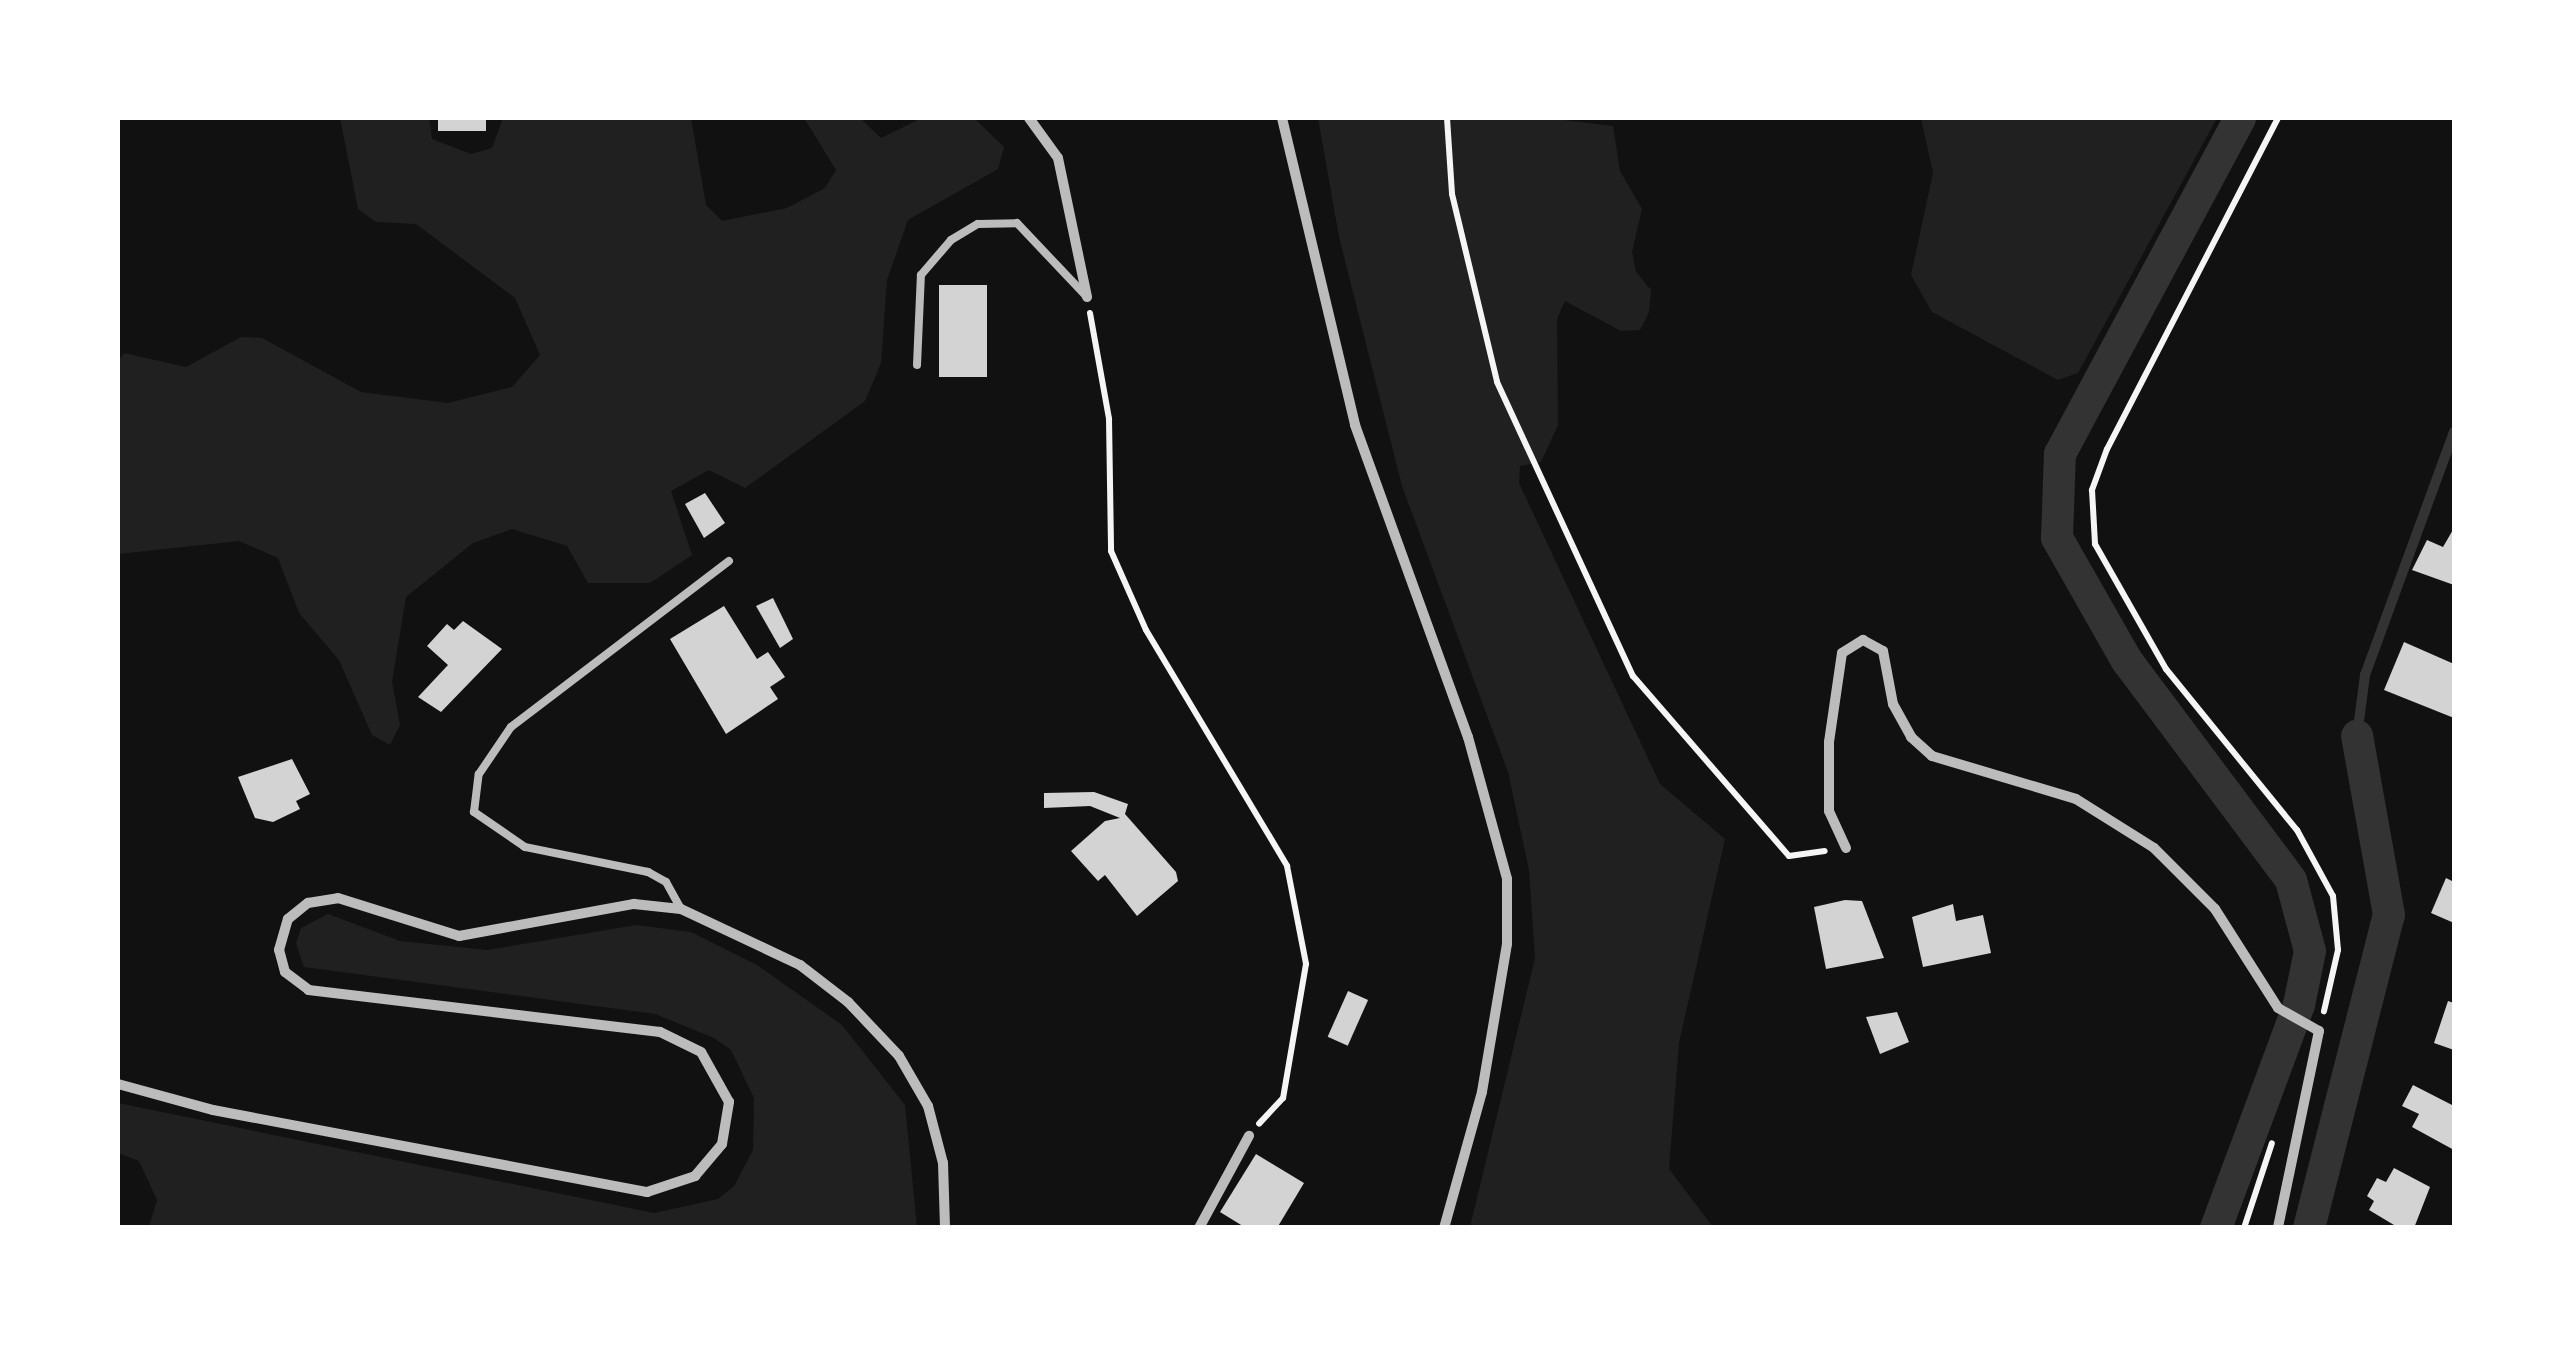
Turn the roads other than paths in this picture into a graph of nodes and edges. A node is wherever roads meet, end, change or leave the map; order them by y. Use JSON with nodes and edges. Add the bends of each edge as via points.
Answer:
{"nodes":[{"id":1,"x":1029,"y":118,"type":"edge"},
{"id":2,"x":1282,"y":118,"type":"edge"},
{"id":3,"x":1087,"y":297,"type":"joint"},
{"id":4,"x":917,"y":365,"type":"dead end"},
{"id":5,"x":729,"y":560,"type":"dead end"},
{"id":6,"x":1846,"y":848,"type":"road end"},
{"id":7,"x":681,"y":909,"type":"junction"},
{"id":8,"x":118,"y":1084,"type":"edge"},
{"id":9,"x":1249,"y":1136,"type":"road end"},
{"id":10,"x":945,"y":1228,"type":"edge"},
{"id":11,"x":1199,"y":1228,"type":"edge"},
{"id":12,"x":1444,"y":1228,"type":"edge"},
{"id":13,"x":2278,"y":1228,"type":"edge"}],
"edges":[{"from":1,"to":3,"type":"street","via":[[1058,158]]},
{"from":2,"to":12,"type":"street","via":[[1355,425],[1468,737],[1507,880],[1507,944],[1482,1092]]},
{"from":3,"to":4,"type":"lane","via":[[1018,222],[978,224],[951,240],[921,275]]},
{"from":5,"to":7,"type":"lane","via":[[511,727],[479,774],[474,812],[526,846],[648,872],[666,882]]},
{"from":6,"to":13,"type":"street","via":[[1830,811],[1830,742],[1842,653],[1863,640],[1883,651],[1892,704],[1911,737],[1932,756],[2076,799],[2154,848],[2215,909],[2278,1008],[2319,1031]]},
{"from":7,"to":8,"type":"street","via":[[634,904],[459,936],[338,898],[308,903],[288,919],[279,950],[285,972],[308,990],[660,1032],[700,1052],[729,1102],[722,1144],[695,1176],[646,1192],[213,1110]]},
{"from":7,"to":10,"type":"street","via":[[800,966],[848,1002],[898,1056],[928,1106],[943,1164]]},
{"from":9,"to":11,"type":"street"}]}
